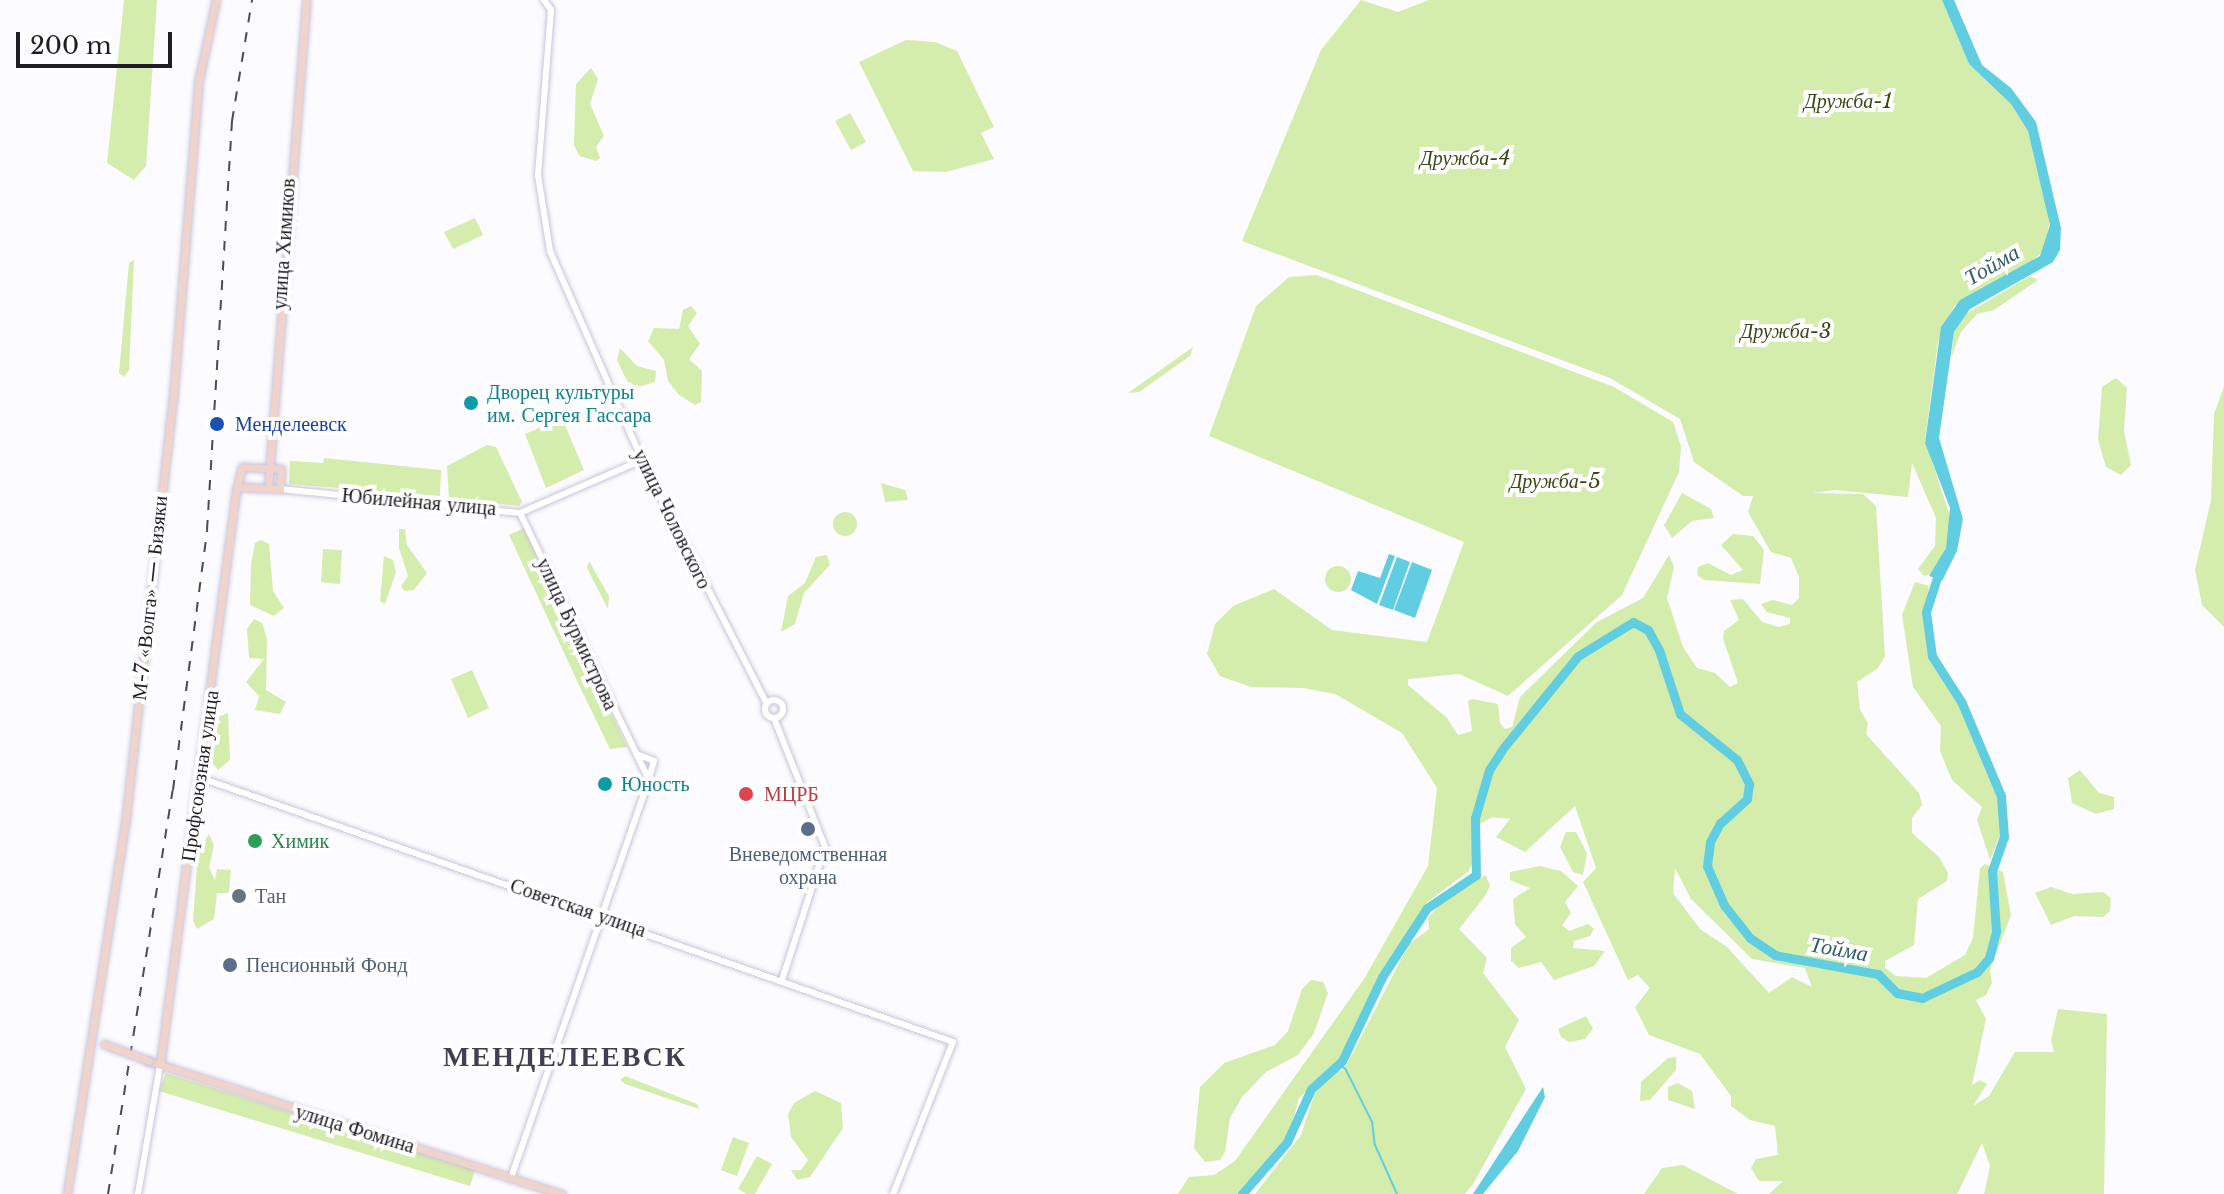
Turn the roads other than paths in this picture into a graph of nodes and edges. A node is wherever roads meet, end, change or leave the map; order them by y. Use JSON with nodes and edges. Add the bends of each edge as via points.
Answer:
{"nodes":[{"id":1,"x":216,"y":0,"type":"edge"},
{"id":2,"x":306,"y":0,"type":"edge"},
{"id":3,"x":547,"y":2,"type":"edge"},
{"id":4,"x":642,"y":460,"type":"junction"},
{"id":5,"x":269,"y":469,"type":"junction"},
{"id":6,"x":240,"y":487,"type":"junction"},
{"id":7,"x":268,"y":488,"type":"junction"},
{"id":8,"x":280,"y":489,"type":"junction"},
{"id":9,"x":520,"y":513,"type":"junction"},
{"id":10,"x":767,"y":704,"type":"junction"},
{"id":11,"x":774,"y":718,"type":"junction"},
{"id":12,"x":637,"y":754,"type":"junction"},
{"id":13,"x":201,"y":778,"type":"junction"},
{"id":14,"x":648,"y":778,"type":"junction"},
{"id":15,"x":600,"y":916,"type":"junction"},
{"id":16,"x":782,"y":980,"type":"junction"},
{"id":17,"x":93,"y":1035,"type":"junction"},
{"id":18,"x":160,"y":1065,"type":"junction"},
{"id":19,"x":511,"y":1178,"type":"junction"},
{"id":20,"x":67,"y":1194,"type":"edge"},
{"id":21,"x":138,"y":1194,"type":"edge"},
{"id":22,"x":562,"y":1194,"type":"edge"},
{"id":23,"x":893,"y":1194,"type":"edge"}],
"edges":[{"from":1,"to":17,"type":"main road","name":"М-7 «Волга» — Бизяки","via":[[201,65],[159,520],[115,895]]},
{"from":2,"to":5,"type":"main road","name":"улица Химиков"},
{"from":3,"to":4,"type":"street","name":"улица Чоловского","via":[[538,163],[543,226],[561,283]]},
{"from":4,"to":9,"type":"street","name":"Юбилейная улица"},
{"from":4,"to":10,"type":"street","name":"улица Чоловского"},
{"from":5,"to":6,"type":"main road","via":[[242,467]]},
{"from":5,"to":7,"type":"main road","name":"улица Химиков"},
{"from":5,"to":8,"type":"main road","via":[[281,469]]},
{"from":6,"to":7,"type":"main road"},
{"from":6,"to":13,"type":"main road","name":"Профсоюзная улица"},
{"from":7,"to":8,"type":"main road"},
{"from":8,"to":9,"type":"street","name":"Юбилейная улица"},
{"from":9,"to":12,"type":"street","name":"улица Бурмистрова"},
{"from":10,"to":11,"type":"street","via":[[767,715]]},
{"from":10,"to":11,"type":"street","via":[[773,700],[782,705],[781,715]]},
{"from":11,"to":16,"type":"street","via":[[821,826],[823,867]]},
{"from":12,"to":14,"type":"street","name":"улица Бурмистрова"},
{"from":12,"to":14,"type":"street","via":[[654,761]]},
{"from":13,"to":15,"type":"street","name":"Советская улица"},
{"from":13,"to":18,"type":"main road","name":"Профсоюзная улица"},
{"from":14,"to":15,"type":"street"},
{"from":15,"to":16,"type":"street","name":"Советская улица"},
{"from":15,"to":19,"type":"street"},
{"from":16,"to":23,"type":"street","name":"Советская улица","via":[[953,1042]]},
{"from":17,"to":18,"type":"main road","name":"улица Фомина","bridge":true},
{"from":17,"to":20,"type":"main road","name":"М-7 «Волга» — Бизяки"},
{"from":18,"to":19,"type":"main road","name":"улица Фомина"},
{"from":18,"to":21,"type":"street"},
{"from":19,"to":22,"type":"main road","name":"улица Фомина"}]}
